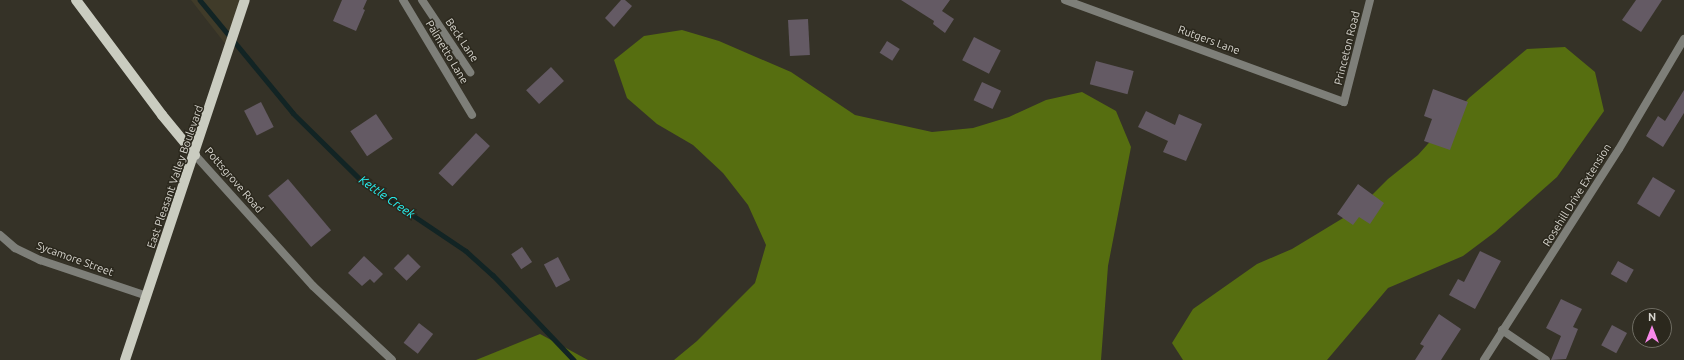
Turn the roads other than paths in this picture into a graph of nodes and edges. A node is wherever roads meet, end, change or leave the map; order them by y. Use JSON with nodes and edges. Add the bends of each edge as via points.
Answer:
{"nodes":[{"id":1,"x":76,"y":0,"type":"edge"},
{"id":2,"x":245,"y":0,"type":"edge"},
{"id":3,"x":403,"y":0,"type":"edge"},
{"id":4,"x":422,"y":0,"type":"edge"},
{"id":5,"x":1065,"y":0,"type":"edge"},
{"id":6,"x":1370,"y":0,"type":"edge"},
{"id":7,"x":1684,"y":39,"type":"edge"},
{"id":8,"x":470,"y":72,"type":"dead end"},
{"id":9,"x":1344,"y":102,"type":"joint"},
{"id":10,"x":472,"y":115,"type":"dead end"},
{"id":11,"x":195,"y":155,"type":"junction"},
{"id":12,"x":0,"y":235,"type":"edge"},
{"id":13,"x":147,"y":296,"type":"junction"},
{"id":14,"x":1502,"y":330,"type":"junction"},
{"id":15,"x":125,"y":360,"type":"edge"},
{"id":16,"x":392,"y":360,"type":"edge"},
{"id":17,"x":1484,"y":360,"type":"edge"},
{"id":18,"x":1546,"y":360,"type":"edge"}],
"edges":[{"from":1,"to":11,"type":"main road","name":"Pottsgrove Road"},
{"from":2,"to":11,"type":"main road","name":"East Pleasant Valley Boulevard"},
{"from":3,"to":10,"type":"street","name":"Palmetto Lane"},
{"from":4,"to":8,"type":"street","name":"Beck Lane"},
{"from":5,"to":9,"type":"street","name":"Rutgers Lane"},
{"from":6,"to":9,"type":"street","name":"Princeton Road"},
{"from":7,"to":14,"type":"street","name":"Rosehill Drive Extension","via":[[1619,149]]},
{"from":11,"to":13,"type":"main road","name":"East Pleasant Valley Boulevard"},
{"from":11,"to":16,"type":"street","name":"Pottsgrove Road","via":[[313,286]]},
{"from":12,"to":13,"type":"street","name":"Sycamore Street","via":[[15,248],[40,260]]},
{"from":13,"to":15,"type":"main road","name":"East Pleasant Valley Boulevard"},
{"from":14,"to":17,"type":"street","name":"Rosehill Drive Extension"},
{"from":14,"to":18,"type":"street"}]}
